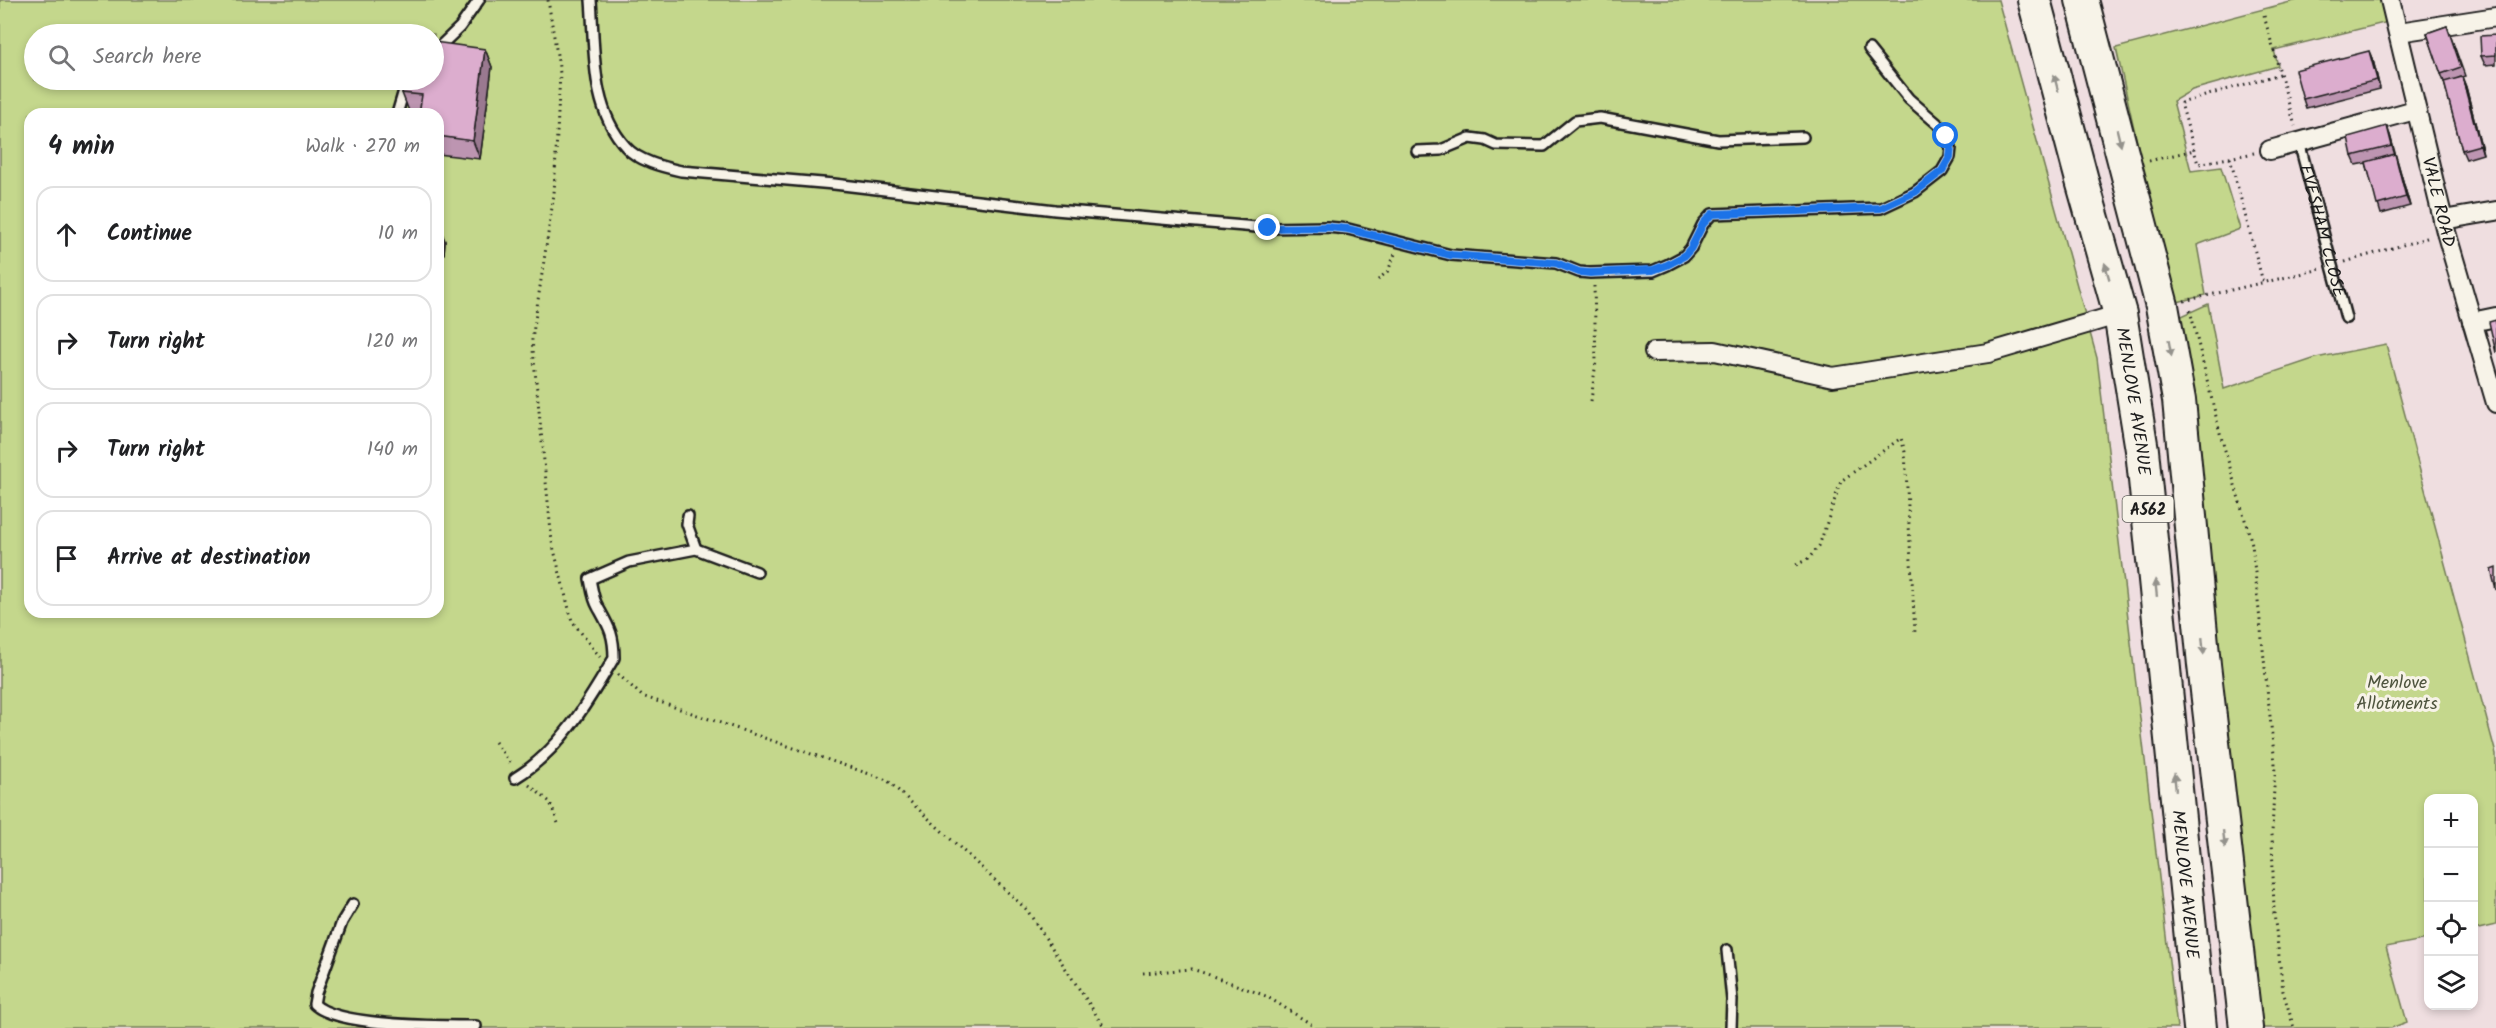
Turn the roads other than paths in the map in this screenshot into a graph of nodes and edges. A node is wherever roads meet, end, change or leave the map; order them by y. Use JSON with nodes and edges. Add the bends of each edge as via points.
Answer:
{"nodes":[{"id":1,"x":479,"y":0,"type":"edge"},
{"id":2,"x":591,"y":0,"type":"edge"},
{"id":3,"x":2034,"y":0,"type":"edge"},
{"id":4,"x":2082,"y":0,"type":"edge"},
{"id":5,"x":2390,"y":0,"type":"edge"},
{"id":6,"x":2496,"y":17,"type":"edge"},
{"id":7,"x":2399,"y":32,"type":"junction"},
{"id":8,"x":444,"y":42,"type":"edge"},
{"id":9,"x":1869,"y":49,"type":"dead end"},
{"id":10,"x":404,"y":90,"type":"edge"},
{"id":11,"x":399,"y":108,"type":"edge"},
{"id":12,"x":2415,"y":110,"type":"junction"},
{"id":13,"x":1803,"y":137,"type":"dead end"},
{"id":14,"x":2299,"y":142,"type":"junction"},
{"id":15,"x":2270,"y":150,"type":"road end"},
{"id":16,"x":1417,"y":151,"type":"dead end"},
{"id":17,"x":2496,"y":211,"type":"edge"},
{"id":18,"x":2444,"y":226,"type":"junction"},
{"id":19,"x":2175,"y":303,"type":"junction"},
{"id":20,"x":2120,"y":314,"type":"junction"},
{"id":21,"x":2496,"y":317,"type":"edge"},
{"id":22,"x":2346,"y":318,"type":"dead end"},
{"id":23,"x":2472,"y":322,"type":"junction"},
{"id":24,"x":1654,"y":352,"type":"dead end"},
{"id":25,"x":2495,"y":394,"type":"edge"},
{"id":26,"x":688,"y":516,"type":"dead end"},
{"id":27,"x":696,"y":549,"type":"junction"},
{"id":28,"x":757,"y":572,"type":"dead end"},
{"id":29,"x":515,"y":778,"type":"dead end"},
{"id":30,"x":353,"y":904,"type":"dead end"},
{"id":31,"x":1727,"y":950,"type":"dead end"},
{"id":32,"x":476,"y":1026,"type":"dead end"},
{"id":33,"x":1731,"y":1028,"type":"edge"},
{"id":34,"x":2200,"y":1028,"type":"edge"},
{"id":35,"x":2246,"y":1028,"type":"edge"}],
"edges":[{"from":1,"to":8,"type":"lane"},
{"from":2,"to":9,"type":"lane","via":[[600,98],[606,115],[627,148],[663,167],[1055,210],[1268,228],[1338,228],[1451,255],[1547,262],[1579,272],[1653,270],[1667,265],[1684,256],[1712,214],[1881,208],[1915,192],[1942,171],[1951,147],[1940,126],[1909,99]]},
{"from":20,"to":3,"type":"highway","name":"MENLOVE AVENUE","number":"A562","one_way":true},
{"from":4,"to":19,"type":"highway","number":"A562","one_way":true,"via":[[2126,167]]},
{"from":5,"to":7,"type":"street","name":"VALE ROAD"},
{"from":6,"to":7,"type":"street"},
{"from":7,"to":12,"type":"street","name":"VALE ROAD"},
{"from":10,"to":11,"type":"lane"},
{"from":12,"to":14,"type":"street","name":"EVESHAM CLOSE"},
{"from":12,"to":18,"type":"street","name":"VALE ROAD"},
{"from":13,"to":16,"type":"lane","via":[[1718,140],[1600,118],[1575,121],[1544,146],[1496,145],[1470,138],[1441,150]]},
{"from":14,"to":15,"type":"street","name":"EVESHAM CLOSE"},
{"from":14,"to":22,"type":"lane","name":"EVESHAM CLOSE"},
{"from":17,"to":18,"type":"street"},
{"from":18,"to":23,"type":"street","name":"VALE ROAD"},
{"from":19,"to":20,"type":"highway"},
{"from":19,"to":35,"type":"highway","number":"A562","one_way":true,"via":[[2179,400],[2204,665]]},
{"from":20,"to":24,"type":"street","via":[[1988,353],[1833,377],[1715,351]]},
{"from":34,"to":20,"type":"highway","name":"MENLOVE AVENUE","number":"A562","one_way":true,"via":[[2142,450]]},
{"from":21,"to":23,"type":"street"},
{"from":23,"to":25,"type":"street","name":"VALE ROAD"},
{"from":26,"to":27,"type":"lane"},
{"from":27,"to":28,"type":"lane"},
{"from":27,"to":29,"type":"lane","via":[[629,562],[590,579],[597,606],[614,642],[614,658],[559,741]]},
{"from":30,"to":32,"type":"lane","via":[[342,922],[316,993],[314,1004],[321,1011],[334,1016],[421,1026]]},
{"from":31,"to":33,"type":"lane"}]}
